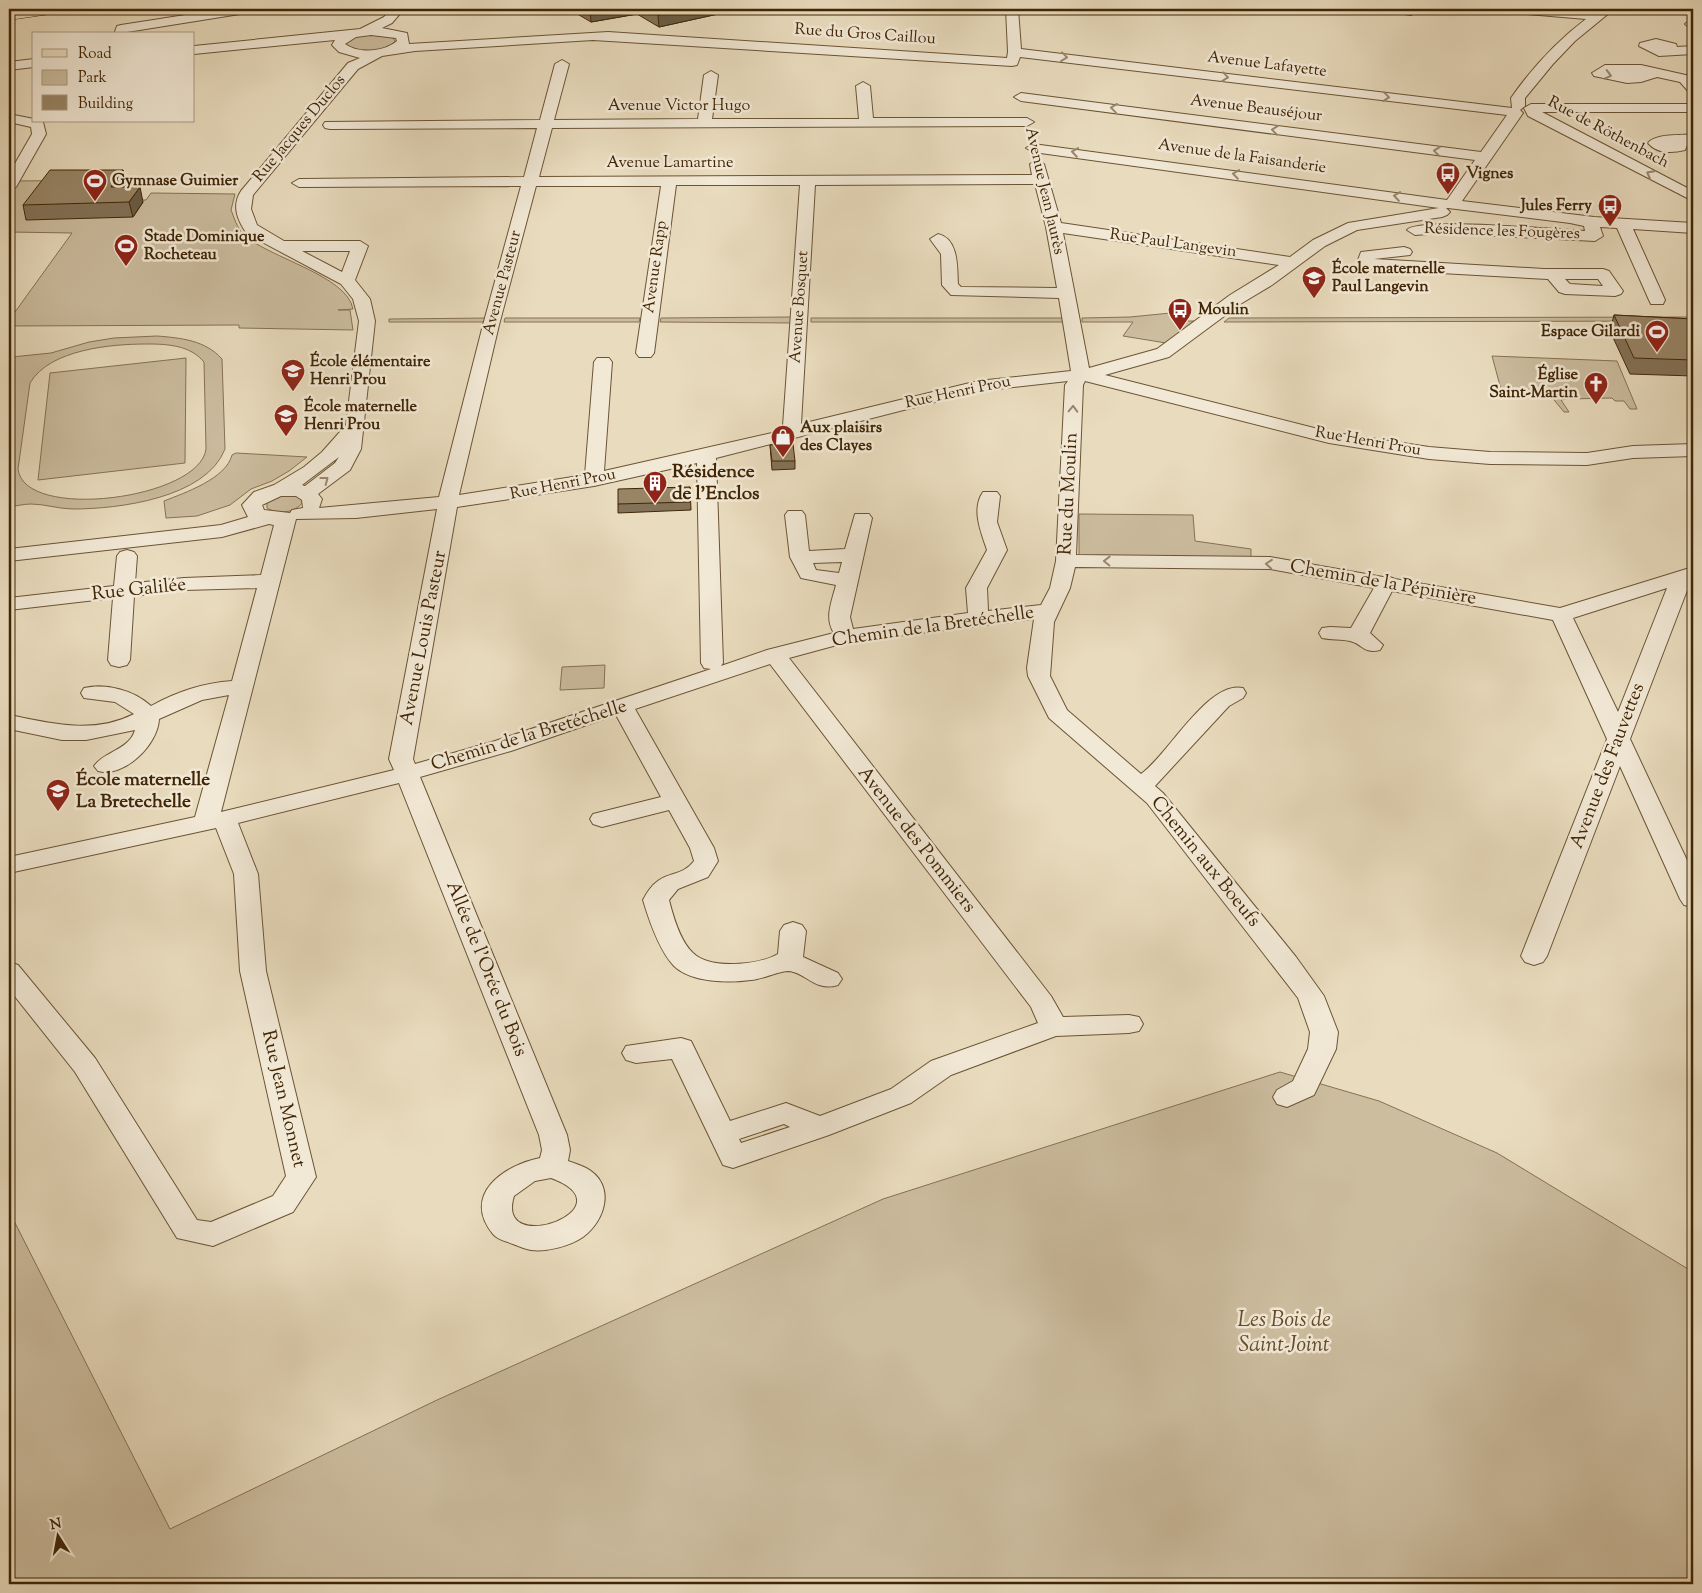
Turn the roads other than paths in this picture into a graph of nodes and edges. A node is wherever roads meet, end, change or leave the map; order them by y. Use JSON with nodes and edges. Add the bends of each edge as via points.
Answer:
{"nodes":[{"id":1,"x":18,"y":9,"type":"edge"},
{"id":2,"x":57,"y":9,"type":"edge"},
{"id":3,"x":246,"y":9,"type":"edge"},
{"id":4,"x":398,"y":9,"type":"edge"},
{"id":5,"x":1012,"y":9,"type":"edge"},
{"id":6,"x":1395,"y":9,"type":"edge"},
{"id":7,"x":1413,"y":9,"type":"edge"},
{"id":8,"x":1514,"y":9,"type":"edge"},
{"id":9,"x":9,"y":10,"type":"edge"},
{"id":10,"x":1574,"y":10,"type":"edge"},
{"id":11,"x":1602,"y":12,"type":"edge"},
{"id":12,"x":9,"y":16,"type":"edge"},
{"id":13,"x":388,"y":20,"type":"junction"},
{"id":14,"x":1693,"y":22,"type":"edge"},
{"id":15,"x":1693,"y":26,"type":"edge"},
{"id":16,"x":120,"y":32,"type":"edge"},
{"id":17,"x":357,"y":33,"type":"junction"},
{"id":18,"x":399,"y":35,"type":"junction"},
{"id":19,"x":295,"y":40,"type":"junction"},
{"id":20,"x":445,"y":44,"type":"junction"},
{"id":21,"x":344,"y":49,"type":"junction"},
{"id":22,"x":195,"y":50,"type":"edge"},
{"id":23,"x":1672,"y":50,"type":"dead end"},
{"id":24,"x":1693,"y":50,"type":"edge"},
{"id":25,"x":386,"y":51,"type":"junction"},
{"id":26,"x":32,"y":64,"type":"edge"},
{"id":27,"x":562,"y":64,"type":"dead end"},
{"id":28,"x":9,"y":66,"type":"edge"},
{"id":29,"x":353,"y":66,"type":"junction"},
{"id":30,"x":1654,"y":73,"type":"dead end"},
{"id":31,"x":1017,"y":74,"type":"junction"},
{"id":32,"x":711,"y":75,"type":"dead end"},
{"id":33,"x":863,"y":86,"type":"dead end"},
{"id":34,"x":1693,"y":88,"type":"edge"},
{"id":35,"x":1693,"y":108,"type":"edge"},
{"id":36,"x":1523,"y":111,"type":"junction"},
{"id":37,"x":9,"y":118,"type":"edge"},
{"id":38,"x":1027,"y":122,"type":"junction"},
{"id":39,"x":705,"y":123,"type":"junction"},
{"id":40,"x":866,"y":123,"type":"junction"},
{"id":41,"x":545,"y":124,"type":"junction"},
{"id":42,"x":330,"y":125,"type":"dead end"},
{"id":43,"x":1693,"y":138,"type":"edge"},
{"id":44,"x":1676,"y":141,"type":"dead end"},
{"id":45,"x":1033,"y":148,"type":"junction"},
{"id":46,"x":1485,"y":157,"type":"junction"},
{"id":47,"x":1042,"y":179,"type":"junction"},
{"id":48,"x":808,"y":180,"type":"junction"},
{"id":49,"x":932,"y":180,"type":"junction"},
{"id":50,"x":669,"y":181,"type":"junction"},
{"id":51,"x":530,"y":182,"type":"junction"},
{"id":52,"x":299,"y":183,"type":"dead end"},
{"id":53,"x":9,"y":187,"type":"edge"},
{"id":54,"x":949,"y":195,"type":"dead end"},
{"id":55,"x":1693,"y":197,"type":"edge"},
{"id":56,"x":1451,"y":208,"type":"junction"},
{"id":57,"x":1590,"y":221,"type":"junction"},
{"id":58,"x":1622,"y":224,"type":"junction"},
{"id":59,"x":1054,"y":227,"type":"junction"},
{"id":60,"x":1693,"y":228,"type":"edge"},
{"id":61,"x":938,"y":239,"type":"dead end"},
{"id":62,"x":281,"y":246,"type":"junction"},
{"id":63,"x":1404,"y":252,"type":"junction"},
{"id":64,"x":1284,"y":260,"type":"junction"},
{"id":65,"x":1421,"y":266,"type":"junction"},
{"id":66,"x":1553,"y":274,"type":"dead end"},
{"id":67,"x":347,"y":281,"type":"junction"},
{"id":68,"x":1067,"y":293,"type":"junction"},
{"id":69,"x":1657,"y":300,"type":"dead end"},
{"id":70,"x":645,"y":353,"type":"dead end"},
{"id":71,"x":603,"y":362,"type":"dead end"},
{"id":72,"x":1080,"y":375,"type":"junction"},
{"id":73,"x":353,"y":424,"type":"junction"},
{"id":74,"x":798,"y":431,"type":"junction"},
{"id":75,"x":1693,"y":450,"type":"edge"},
{"id":76,"x":706,"y":455,"type":"junction"},
{"id":77,"x":594,"y":480,"type":"junction"},
{"id":78,"x":280,"y":490,"type":"junction"},
{"id":79,"x":990,"y":496,"type":"dead end"},
{"id":80,"x":450,"y":502,"type":"junction"},
{"id":81,"x":288,"y":509,"type":"junction"},
{"id":82,"x":794,"y":515,"type":"dead end"},
{"id":83,"x":862,"y":518,"type":"dead end"},
{"id":84,"x":9,"y":553,"type":"edge"},
{"id":85,"x":853,"y":555,"type":"junction"},
{"id":86,"x":127,"y":556,"type":"dead end"},
{"id":87,"x":800,"y":557,"type":"junction"},
{"id":88,"x":1066,"y":561,"type":"junction"},
{"id":89,"x":1688,"y":575,"type":"edge"},
{"id":90,"x":848,"y":580,"type":"junction"},
{"id":91,"x":270,"y":581,"type":"junction"},
{"id":92,"x":1387,"y":582,"type":"junction"},
{"id":93,"x":125,"y":590,"type":"junction"},
{"id":94,"x":9,"y":604,"type":"edge"},
{"id":95,"x":1048,"y":611,"type":"junction"},
{"id":96,"x":1561,"y":615,"type":"junction"},
{"id":97,"x":979,"y":618,"type":"junction"},
{"id":98,"x":1330,"y":633,"type":"dead end"},
{"id":99,"x":846,"y":636,"type":"junction"},
{"id":100,"x":774,"y":655,"type":"junction"},
{"id":101,"x":120,"y":660,"type":"dead end"},
{"id":102,"x":712,"y":663,"type":"dead end"},
{"id":103,"x":241,"y":687,"type":"junction"},
{"id":104,"x":92,"y":693,"type":"dead end"},
{"id":105,"x":1234,"y":693,"type":"dead end"},
{"id":106,"x":623,"y":707,"type":"junction"},
{"id":107,"x":148,"y":716,"type":"junction"},
{"id":108,"x":9,"y":722,"type":"edge"},
{"id":109,"x":1619,"y":738,"type":"junction"},
{"id":110,"x":106,"y":766,"type":"dead end"},
{"id":111,"x":405,"y":774,"type":"junction"},
{"id":112,"x":1140,"y":785,"type":"junction"},
{"id":113,"x":674,"y":800,"type":"junction"},
{"id":114,"x":602,"y":819,"type":"dead end"},
{"id":115,"x":215,"y":821,"type":"junction"},
{"id":116,"x":9,"y":866,"type":"edge"},
{"id":117,"x":1693,"y":900,"type":"edge"},
{"id":118,"x":792,"y":931,"type":"dead end"},
{"id":119,"x":1534,"y":956,"type":"dead end"},
{"id":120,"x":787,"y":960,"type":"junction"},
{"id":121,"x":9,"y":971,"type":"edge"},
{"id":122,"x":829,"y":978,"type":"dead end"},
{"id":123,"x":1129,"y":1024,"type":"dead end"},
{"id":124,"x":1054,"y":1027,"type":"junction"},
{"id":125,"x":636,"y":1053,"type":"dead end"},
{"id":126,"x":1287,"y":1097,"type":"dead end"},
{"id":127,"x":552,"y":1167,"type":"dead end"}],
"edges":[{"from":1,"to":9,"type":"main road"},
{"from":2,"to":12,"type":"main road"},
{"from":3,"to":16,"type":"street","via":[[121,29]]},
{"from":4,"to":13,"type":"street","name":"Rue Jacques Duclos"},
{"from":5,"to":31,"type":"street","name":"Avenue Jean Jaurès"},
{"from":6,"to":7,"type":"street"},
{"from":8,"to":10,"type":"street"},
{"from":10,"to":11,"type":"street"},
{"from":11,"to":36,"type":"street","via":[[1551,56],[1518,98]]},
{"from":13,"to":17,"type":"street","name":"Rue Jacques Duclos"},
{"from":13,"to":18,"type":"street"},
{"from":14,"to":15,"type":"street"},
{"from":17,"to":18,"type":"street"},
{"from":17,"to":19,"type":"street"},
{"from":17,"to":21,"type":"street","name":"Rue Jacques Duclos","via":[[340,41]]},
{"from":18,"to":20,"type":"street","name":"Rue du Gros Caillou"},
{"from":18,"to":25,"type":"street","name":"Rue Jacques Duclos","via":[[404,42]]},
{"from":19,"to":21,"type":"street"},
{"from":19,"to":22,"type":"street"},
{"from":20,"to":25,"type":"street","name":"Rue du Gros Caillou"},
{"from":20,"to":31,"type":"street","name":"Rue du Gros Caillou","via":[[577,35],[608,36]]},
{"from":21,"to":25,"type":"street","name":"Rue Jacques Duclos"},
{"from":21,"to":29,"type":"street","name":"Rue Jacques Duclos"},
{"from":23,"to":24,"type":"street"},
{"from":25,"to":29,"type":"street","name":"Rue Jacques Duclos"},
{"from":26,"to":28,"type":"street"},
{"from":27,"to":41,"type":"street","name":"Avenue Pasteur"},
{"from":29,"to":62,"type":"street","name":"Rue Jacques Duclos","via":[[246,194],[243,217],[253,231]]},
{"from":30,"to":34,"type":"street","via":[[1685,80]]},
{"from":31,"to":36,"type":"street","name":"Avenue Lafayette","one_way":true},
{"from":31,"to":38,"type":"street","name":"Avenue Jean Jaurès"},
{"from":46,"to":31,"type":"street","name":"Avenue Beauséjour","one_way":true},
{"from":32,"to":39,"type":"street"},
{"from":33,"to":40,"type":"street"},
{"from":35,"to":36,"type":"street"},
{"from":36,"to":46,"type":"street"},
{"from":55,"to":36,"type":"street","name":"Rue de Röthenbach","one_way":true},
{"from":37,"to":53,"type":"street","via":[[38,126],[39,134]]},
{"from":38,"to":40,"type":"street","name":"Avenue Victor Hugo"},
{"from":38,"to":45,"type":"street","name":"Avenue Jean Jaurès"},
{"from":39,"to":40,"type":"street","name":"Avenue Victor Hugo"},
{"from":39,"to":41,"type":"street","name":"Avenue Victor Hugo"},
{"from":41,"to":42,"type":"street","name":"Avenue Victor Hugo"},
{"from":41,"to":51,"type":"street","name":"Avenue Pasteur"},
{"from":43,"to":44,"type":"street"},
{"from":45,"to":47,"type":"street","name":"Avenue Jean Jaurès"},
{"from":56,"to":45,"type":"street","name":"Avenue de la Faisanderie","one_way":true},
{"from":46,"to":56,"type":"street"},
{"from":47,"to":49,"type":"street","name":"Avenue Lamartine"},
{"from":47,"to":59,"type":"street","name":"Avenue Jean Jaurès"},
{"from":48,"to":49,"type":"street","name":"Avenue Lamartine"},
{"from":48,"to":50,"type":"street","name":"Avenue Lamartine"},
{"from":48,"to":74,"type":"street","name":"Avenue Bosquet","via":[[792,426]]},
{"from":49,"to":54,"type":"street","via":[[936,193]]},
{"from":50,"to":51,"type":"street","name":"Avenue Lamartine"},
{"from":50,"to":70,"type":"street","name":"Avenue Rapp"},
{"from":51,"to":52,"type":"street","name":"Avenue Lamartine"},
{"from":51,"to":80,"type":"street","name":"Avenue Pasteur","via":[[491,325]]},
{"from":56,"to":57,"type":"street"},
{"from":56,"to":64,"type":"street","via":[[1353,226]]},
{"from":57,"to":58,"type":"street"},
{"from":57,"to":63,"type":"street","name":"Résidence les Fougères","via":[[1595,236],[1440,228],[1388,234]]},
{"from":58,"to":60,"type":"street"},
{"from":58,"to":69,"type":"street"},
{"from":59,"to":64,"type":"street","name":"Rue Paul Langevin"},
{"from":59,"to":68,"type":"street","name":"Avenue Jean Jaurès"},
{"from":61,"to":68,"type":"street","via":[[949,254],[950,284],[957,292]]},
{"from":62,"to":67,"type":"street","name":"Rue Jacques Duclos"},
{"from":62,"to":67,"type":"street","via":[[360,246]]},
{"from":63,"to":65,"type":"street","name":"Résidence les Fougères"},
{"from":63,"to":65,"type":"street","name":"Résidence les Fougères","via":[[1373,253],[1367,255],[1366,260],[1370,264]]},
{"from":64,"to":72,"type":"street","via":[[1266,282],[1236,299],[1163,353]]},
{"from":65,"to":66,"type":"street","name":"Résidence les Fougères"},
{"from":67,"to":73,"type":"street","name":"Rue Jacques Duclos","via":[[365,304],[367,316]]},
{"from":68,"to":72,"type":"street","name":"Avenue Jean Jaurès"},
{"from":71,"to":77,"type":"street"},
{"from":72,"to":74,"type":"street","name":"Rue Henri Prou","via":[[978,386]]},
{"from":72,"to":75,"type":"street","name":"Rue Henri Prou","via":[[1328,437],[1429,453],[1490,458],[1587,459],[1633,452]]},
{"from":88,"to":72,"type":"street","name":"Rue du Moulin","one_way":true,"via":[[1074,385]]},
{"from":73,"to":78,"type":"street","name":"Rue Jacques Duclos","via":[[333,453]]},
{"from":81,"to":73,"type":"street","name":"Rue Jacques Duclos","one_way":true,"via":[[348,460]]},
{"from":74,"to":76,"type":"street","name":"Rue Henri Prou"},
{"from":76,"to":77,"type":"street","name":"Rue Henri Prou"},
{"from":76,"to":102,"type":"street"},
{"from":77,"to":80,"type":"street","name":"Rue Henri Prou","via":[[520,494]]},
{"from":78,"to":81,"type":"street","via":[[296,490]]},
{"from":78,"to":81,"type":"street","name":"Rue Jacques Duclos","via":[[255,500],[252,505]]},
{"from":79,"to":97,"type":"street","via":[[987,522],[997,550],[977,581],[974,600]]},
{"from":80,"to":81,"type":"street","name":"Rue Henri Prou","via":[[344,515]]},
{"from":80,"to":111,"type":"street","name":"Avenue Louis Pasteur","via":[[401,759]]},
{"from":81,"to":84,"type":"street","name":"Rue Henri Prou","via":[[222,531]]},
{"from":81,"to":91,"type":"street"},
{"from":82,"to":87,"type":"street"},
{"from":83,"to":85,"type":"street"},
{"from":85,"to":87,"type":"street"},
{"from":85,"to":90,"type":"street"},
{"from":86,"to":93,"type":"street"},
{"from":87,"to":90,"type":"street","via":[[808,574]]},
{"from":92,"to":88,"type":"street","name":"Chemin de la Pépinière","one_way":true,"via":[[1270,563]]},
{"from":88,"to":95,"type":"street","name":"Rue du Moulin","via":[[1060,588]]},
{"from":89,"to":96,"type":"street","name":"Chemin de la Pépinière"},
{"from":89,"to":109,"type":"street","name":"Avenue des Fauvettes"},
{"from":90,"to":99,"type":"street","via":[[839,617]]},
{"from":91,"to":93,"type":"street","name":"Rue Galilée"},
{"from":91,"to":103,"type":"street"},
{"from":92,"to":96,"type":"street","name":"Chemin de la Pépinière"},
{"from":92,"to":98,"type":"street","via":[[1365,640]]},
{"from":93,"to":94,"type":"street","name":"Rue Galilée"},
{"from":93,"to":101,"type":"street"},
{"from":95,"to":97,"type":"street","name":"Chemin de la Bretéchelle"},
{"from":95,"to":112,"type":"street","name":"Chemin aux Boeufs","via":[[1043,622],[1038,668],[1057,714]]},
{"from":96,"to":109,"type":"street"},
{"from":97,"to":99,"type":"street","name":"Chemin de la Bretéchelle"},
{"from":99,"to":100,"type":"street","name":"Chemin de la Bretéchelle"},
{"from":100,"to":106,"type":"street","name":"Chemin de la Bretéchelle"},
{"from":100,"to":124,"type":"street","name":"Avenue des Pommiers","via":[[1042,1003]]},
{"from":103,"to":107,"type":"street","via":[[194,695]]},
{"from":103,"to":115,"type":"street"},
{"from":104,"to":107,"type":"street","via":[[126,697],[138,704]]},
{"from":105,"to":112,"type":"street","via":[[1221,701],[1153,776]]},
{"from":106,"to":111,"type":"street","name":"Chemin de la Bretéchelle"},
{"from":106,"to":113,"type":"street"},
{"from":107,"to":108,"type":"street","via":[[114,728],[86,733],[62,733]]},
{"from":107,"to":110,"type":"street","via":[[146,734],[138,745]]},
{"from":109,"to":117,"type":"street"},
{"from":109,"to":119,"type":"street","name":"Avenue des Fauvettes"},
{"from":111,"to":115,"type":"street","name":"Chemin de la Bretéchelle"},
{"from":111,"to":127,"type":"street","name":"Allée de l'Orée du Bois","via":[[553,1135],[556,1150]]},
{"from":112,"to":126,"type":"street","name":"Chemin aux Boeufs","via":[[1173,820],[1311,996],[1324,1032],[1322,1049],[1304,1088]]},
{"from":113,"to":114,"type":"street"},
{"from":113,"to":120,"type":"street","via":[[706,861],[699,871],[670,882],[660,890],[656,900],[684,960],[697,968],[734,972],[769,969]]},
{"from":115,"to":116,"type":"street","name":"Chemin de la Bretéchelle"},
{"from":115,"to":121,"type":"street","name":"Rue Jean Monnet","via":[[246,874],[253,970],[301,1177],[283,1204],[213,1234],[188,1230],[85,1065]]},
{"from":118,"to":120,"type":"street","via":[[792,952]]},
{"from":120,"to":122,"type":"street"},
{"from":123,"to":124,"type":"street"},
{"from":124,"to":125,"type":"street","via":[[941,1068],[902,1096],[819,1128],[786,1113],[722,1134],[682,1048]]}]}
